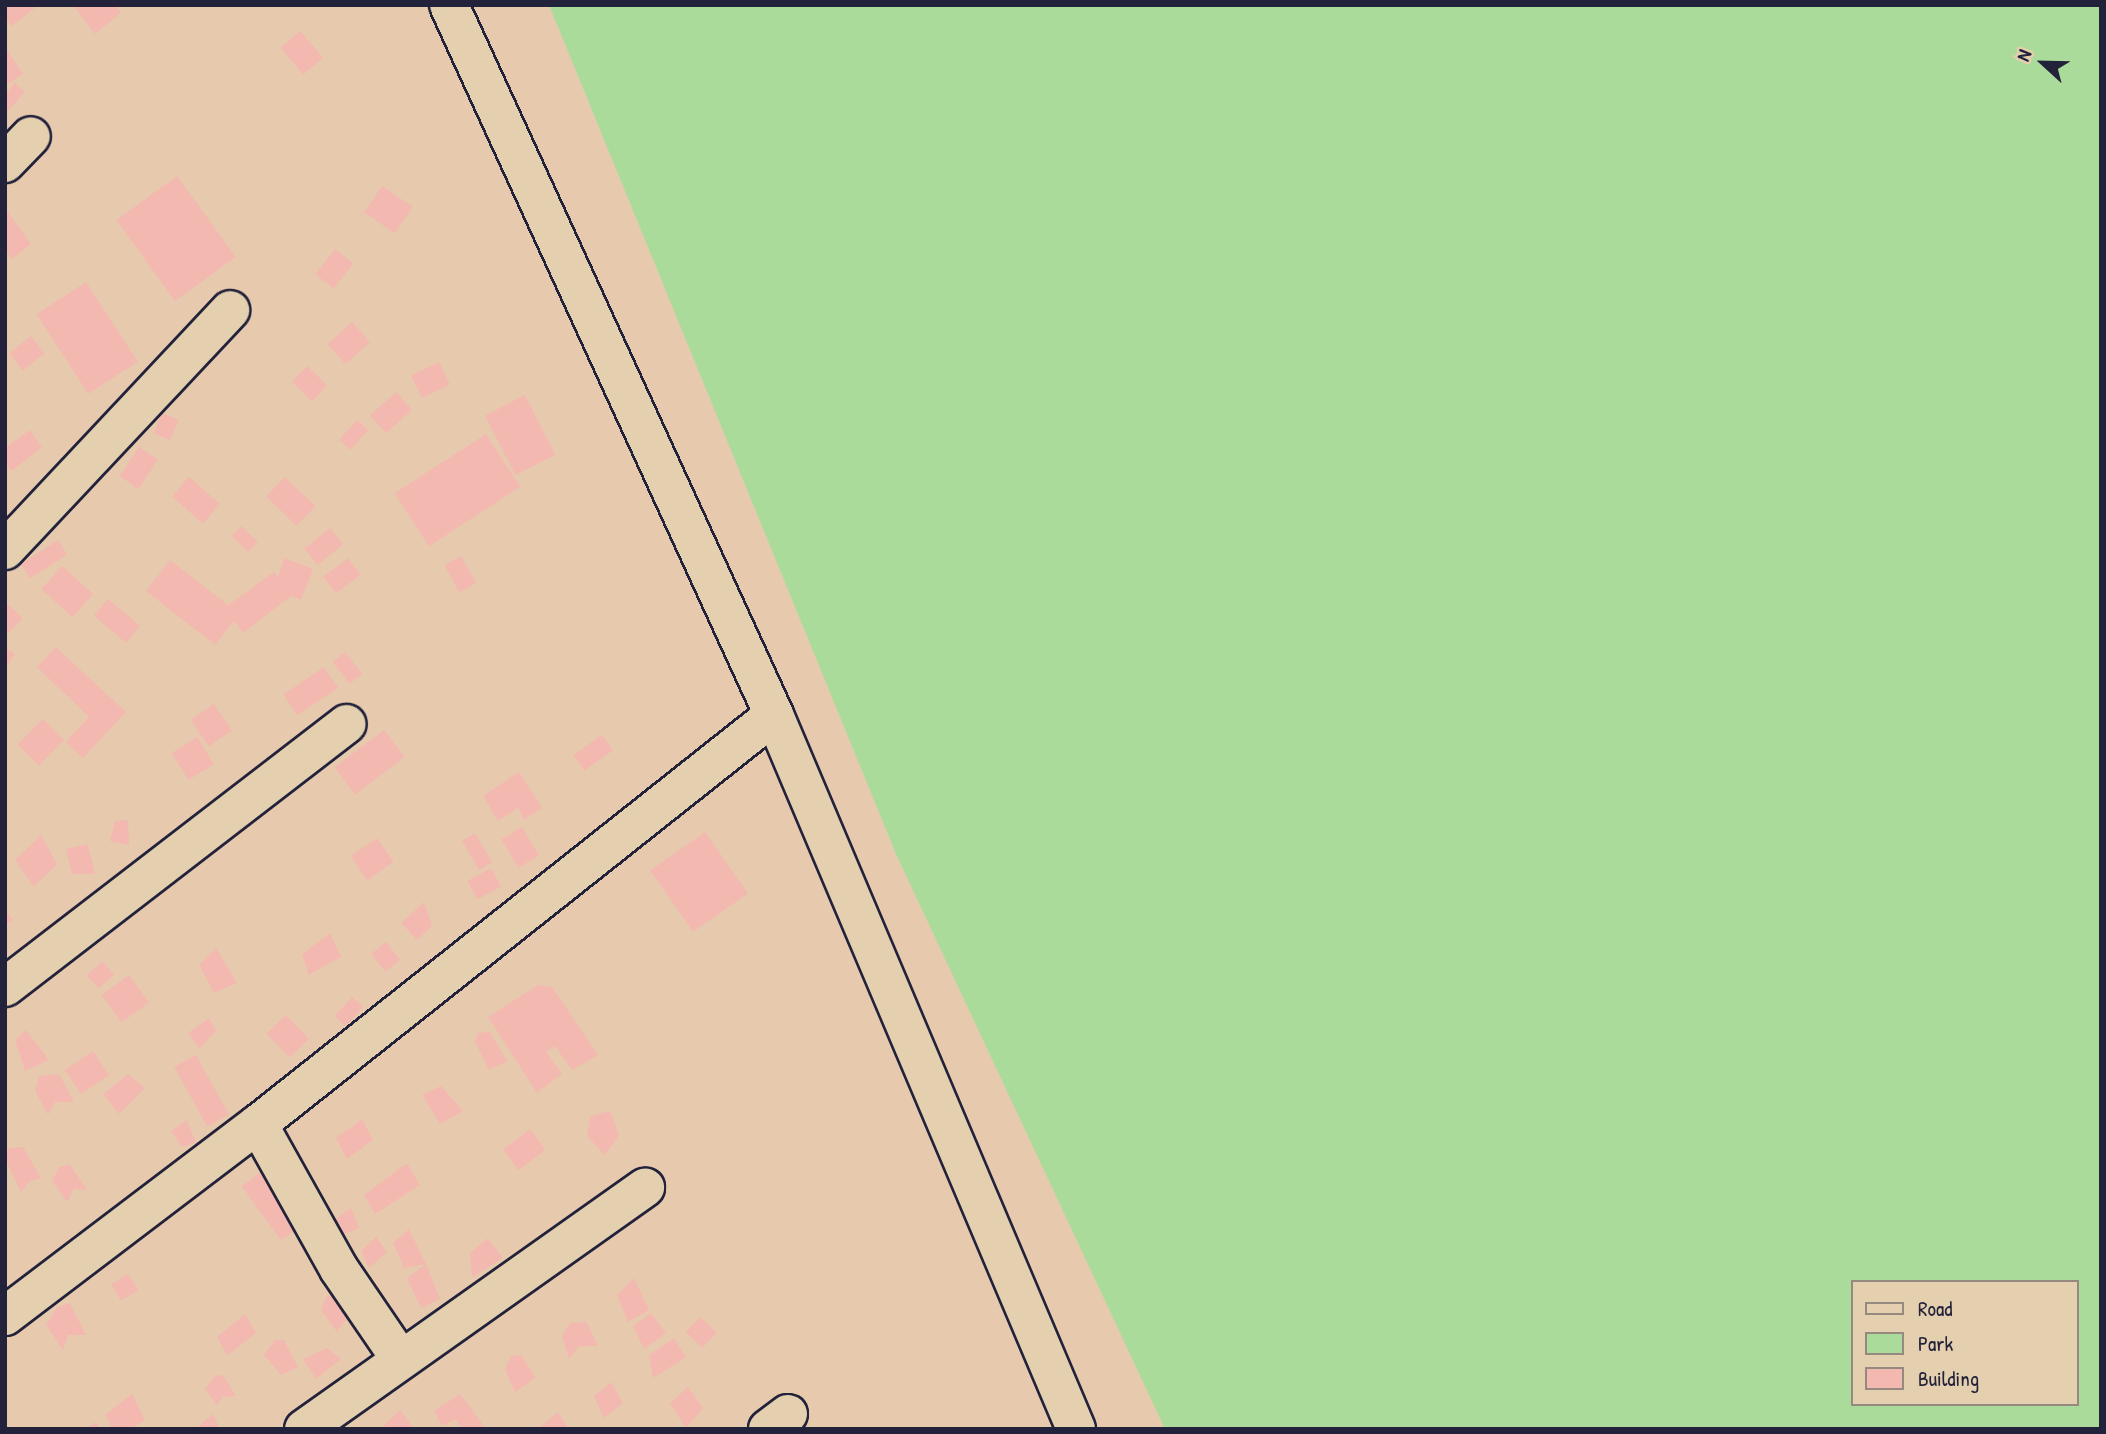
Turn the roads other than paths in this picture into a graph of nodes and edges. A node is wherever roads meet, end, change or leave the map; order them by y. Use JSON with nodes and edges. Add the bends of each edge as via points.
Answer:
{"nodes":[{"id":1,"x":449,"y":5,"type":"edge"},
{"id":2,"x":230,"y":310,"type":"dead end"},
{"id":3,"x":5,"y":550,"type":"edge"},
{"id":4,"x":774,"y":715,"type":"junction"},
{"id":5,"x":346,"y":724,"type":"dead end"},
{"id":6,"x":5,"y":987,"type":"edge"},
{"id":7,"x":258,"y":1124,"type":"junction"},
{"id":8,"x":645,"y":1188,"type":"dead end"},
{"id":9,"x":5,"y":1316,"type":"edge"},
{"id":10,"x":401,"y":1360,"type":"junction"},
{"id":11,"x":303,"y":1429,"type":"edge"},
{"id":12,"x":1076,"y":1429,"type":"edge"}],
"edges":[{"from":1,"to":4,"type":"street"},
{"from":2,"to":3,"type":"street"},
{"from":4,"to":7,"type":"street"},
{"from":4,"to":12,"type":"street"},
{"from":5,"to":6,"type":"street"},
{"from":7,"to":9,"type":"street"},
{"from":7,"to":10,"type":"street","via":[[339,1269]]},
{"from":8,"to":10,"type":"street"},
{"from":10,"to":11,"type":"street"}]}
